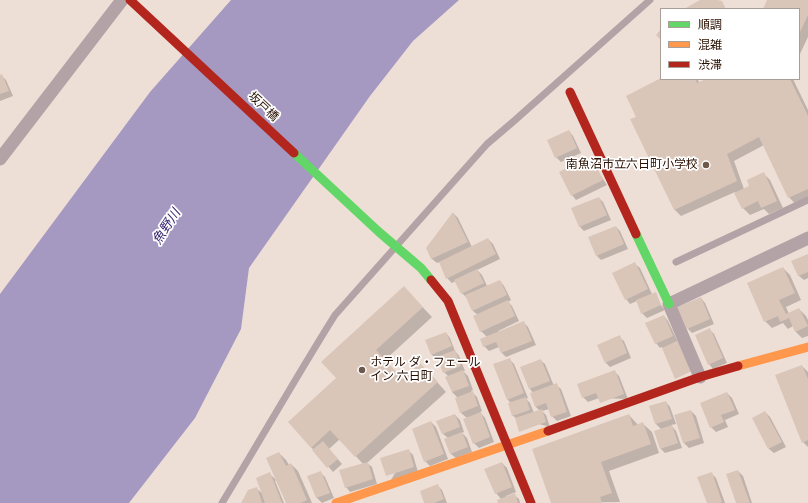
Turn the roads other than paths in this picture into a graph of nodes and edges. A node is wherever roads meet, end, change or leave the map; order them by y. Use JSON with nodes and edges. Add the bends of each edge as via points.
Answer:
{"nodes":[{"id":1,"x":122,"y":0,"type":"edge"},
{"id":2,"x":130,"y":0,"type":"edge"},
{"id":3,"x":650,"y":0,"type":"edge"},
{"id":4,"x":570,"y":92,"type":"dead end"},
{"id":5,"x":0,"y":159,"type":"edge"},
{"id":6,"x":808,"y":200,"type":"edge"},
{"id":7,"x":808,"y":238,"type":"edge"},
{"id":8,"x":396,"y":247,"type":"junction"},
{"id":9,"x":676,"y":262,"type":"dead end"},
{"id":10,"x":669,"y":304,"type":"junction"},
{"id":11,"x":808,"y":347,"type":"edge"},
{"id":12,"x":700,"y":377,"type":"junction"},
{"id":13,"x":507,"y":445,"type":"junction"},
{"id":14,"x":358,"y":500,"type":"edge"},
{"id":15,"x":222,"y":503,"type":"edge"},
{"id":16,"x":336,"y":503,"type":"edge"},
{"id":17,"x":531,"y":503,"type":"edge"}],
"edges":[{"from":1,"to":5,"type":"street"},
{"from":2,"to":8,"type":"street","name":"坂戸橋"},
{"from":3,"to":8,"type":"lane","via":[[487,144]]},
{"from":4,"to":10,"type":"street"},
{"from":6,"to":9,"type":"lane"},
{"from":7,"to":10,"type":"street"},
{"from":8,"to":13,"type":"street","name":"坂戸橋","via":[[421,268],[448,301]]},
{"from":8,"to":15,"type":"lane","via":[[335,315]]},
{"from":10,"to":12,"type":"street"},
{"from":11,"to":12,"type":"street"},
{"from":12,"to":13,"type":"street"},
{"from":13,"to":14,"type":"street"},
{"from":13,"to":17,"type":"street","name":"坂戸橋"},
{"from":14,"to":16,"type":"street"}]}
